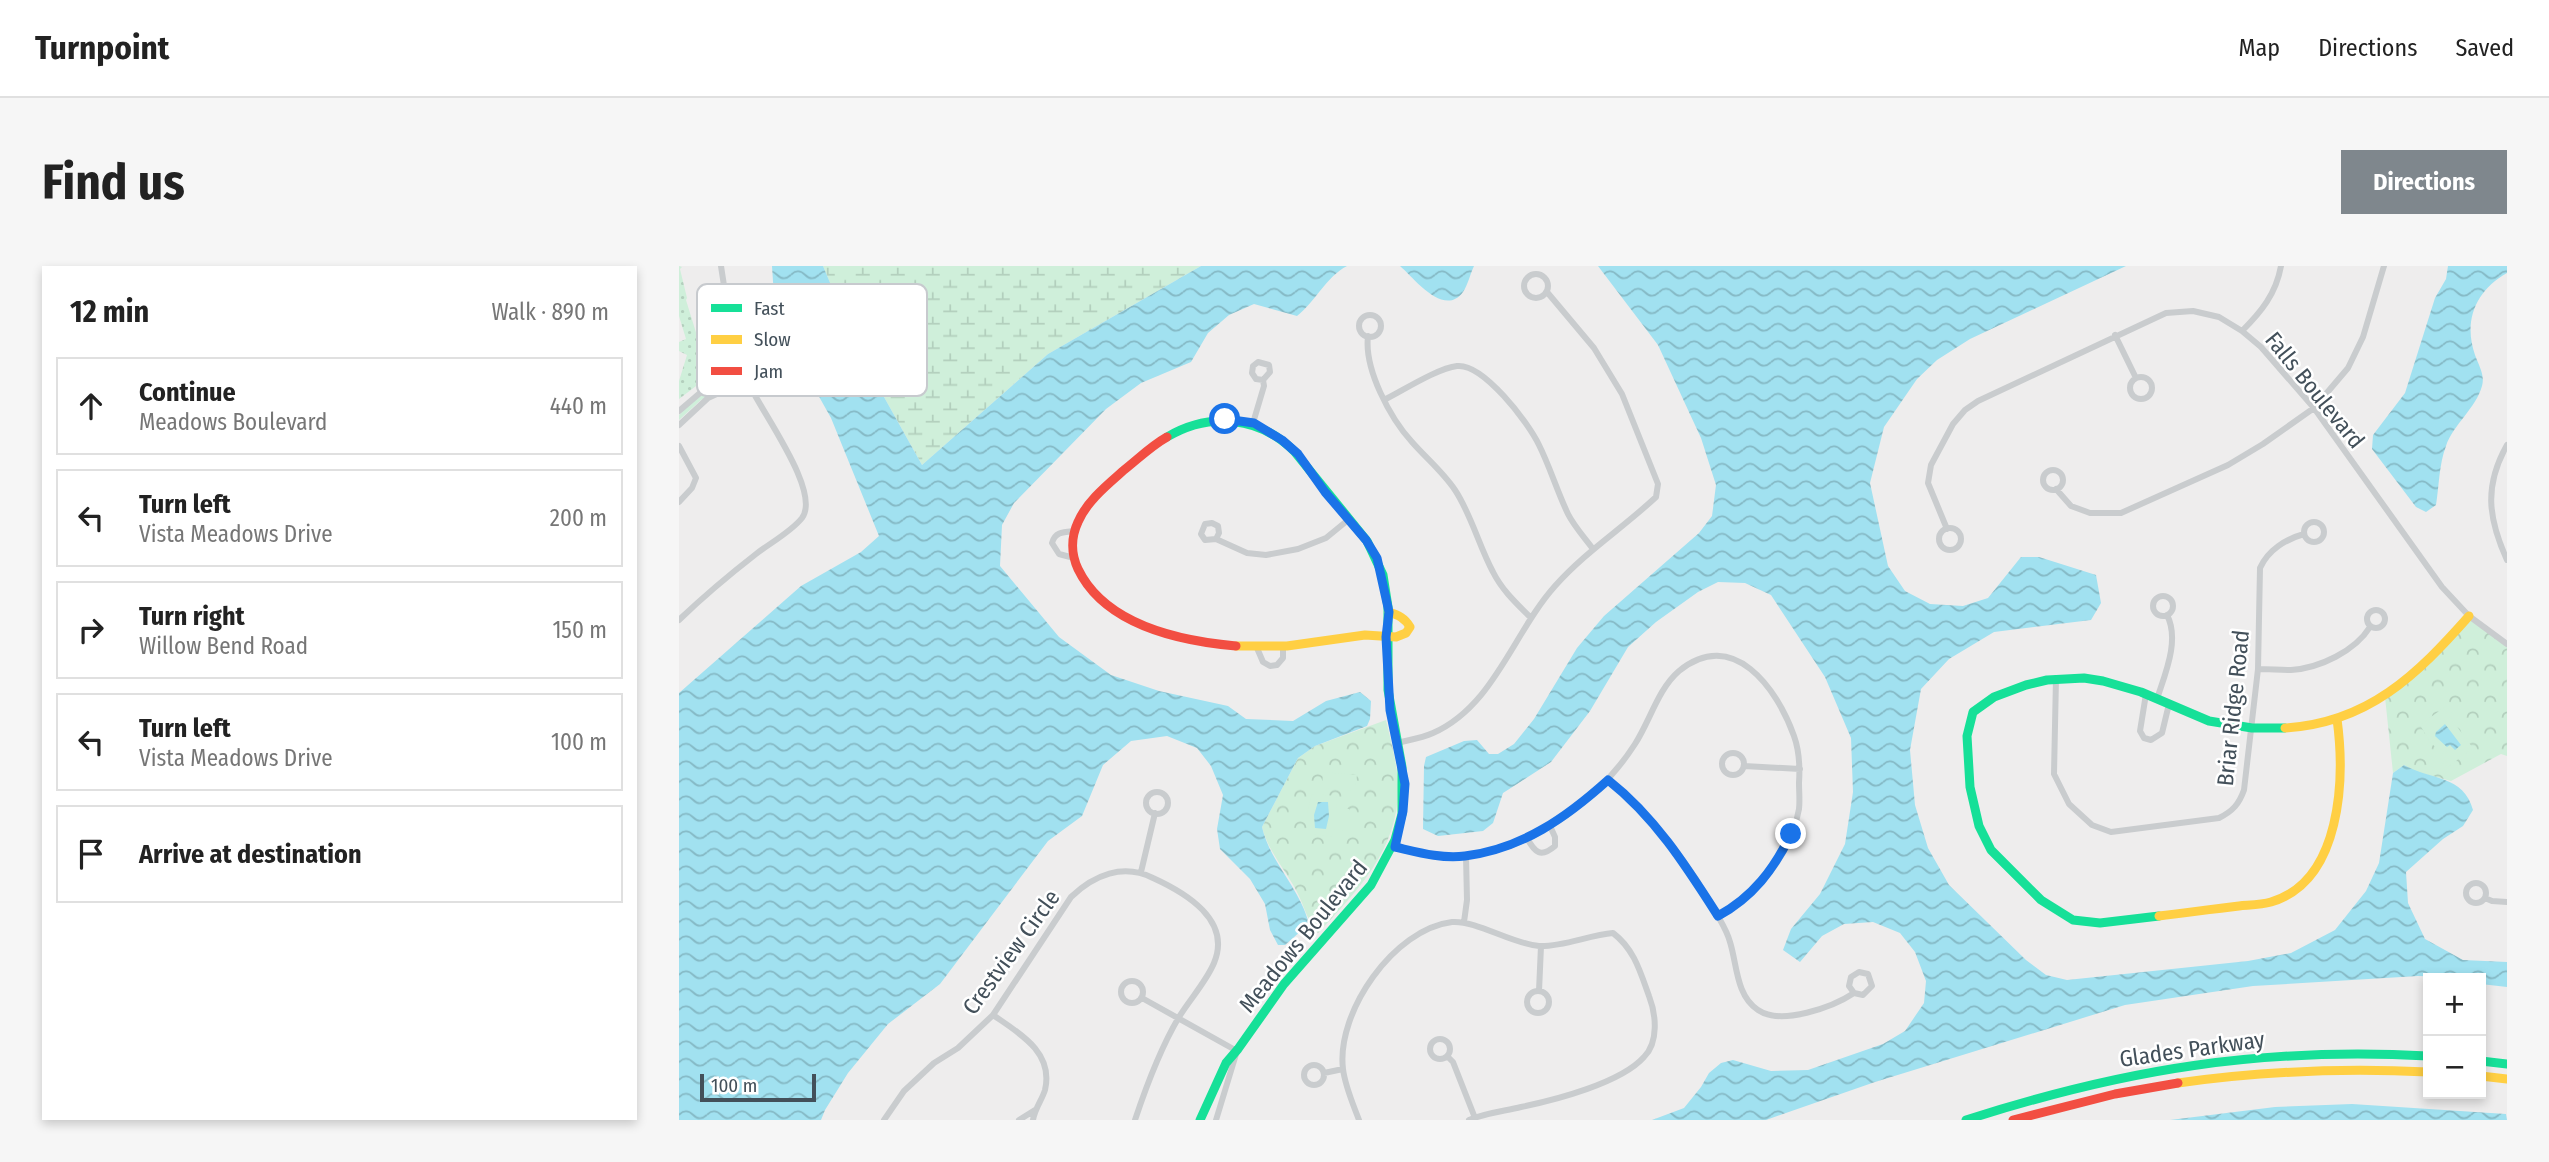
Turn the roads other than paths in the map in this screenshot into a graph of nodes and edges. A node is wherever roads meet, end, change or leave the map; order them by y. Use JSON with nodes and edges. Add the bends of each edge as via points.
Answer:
{"nodes":[{"id":1,"x":721,"y":266,"type":"edge"},
{"id":2,"x":2281,"y":266,"type":"edge"},
{"id":3,"x":2385,"y":266,"type":"edge"},
{"id":4,"x":724,"y":284,"type":"edge"},
{"id":5,"x":1547,"y":292,"type":"junction"},
{"id":6,"x":2242,"y":331,"type":"junction"},
{"id":7,"x":2115,"y":335,"type":"junction"},
{"id":8,"x":1368,"y":336,"type":"dead end"},
{"id":9,"x":2136,"y":378,"type":"dead end"},
{"id":10,"x":1263,"y":380,"type":"dead end"},
{"id":11,"x":697,"y":396,"type":"edge"},
{"id":12,"x":712,"y":396,"type":"edge"},
{"id":13,"x":756,"y":396,"type":"edge"},
{"id":14,"x":1384,"y":400,"type":"junction"},
{"id":15,"x":2314,"y":408,"type":"junction"},
{"id":16,"x":679,"y":411,"type":"edge"},
{"id":17,"x":1254,"y":423,"type":"junction"},
{"id":18,"x":679,"y":425,"type":"edge"},
{"id":19,"x":2507,"y":445,"type":"edge"},
{"id":20,"x":679,"y":446,"type":"edge"},
{"id":21,"x":2056,"y":489,"type":"dead end"},
{"id":22,"x":679,"y":502,"type":"edge"},
{"id":23,"x":1348,"y":520,"type":"junction"},
{"id":24,"x":1947,"y":529,"type":"dead end"},
{"id":25,"x":1074,"y":531,"type":"junction"},
{"id":26,"x":2304,"y":534,"type":"dead end"},
{"id":27,"x":1216,"y":539,"type":"dead end"},
{"id":28,"x":1593,"y":548,"type":"junction"},
{"id":29,"x":1074,"y":558,"type":"junction"},
{"id":30,"x":2507,"y":560,"type":"edge"},
{"id":31,"x":1389,"y":612,"type":"junction"},
{"id":32,"x":2167,"y":615,"type":"dead end"},
{"id":33,"x":2469,"y":616,"type":"junction"},
{"id":34,"x":1530,"y":617,"type":"junction"},
{"id":35,"x":679,"y":620,"type":"edge"},
{"id":36,"x":2370,"y":627,"type":"dead end"},
{"id":37,"x":1386,"y":637,"type":"junction"},
{"id":38,"x":2507,"y":645,"type":"edge"},
{"id":39,"x":1283,"y":646,"type":"junction"},
{"id":40,"x":1257,"y":648,"type":"junction"},
{"id":41,"x":2258,"y":668,"type":"junction"},
{"id":42,"x":2056,"y":678,"type":"junction"},
{"id":43,"x":2146,"y":694,"type":"junction"},
{"id":44,"x":2157,"y":699,"type":"junction"},
{"id":45,"x":2169,"y":704,"type":"junction"},
{"id":46,"x":2337,"y":719,"type":"junction"},
{"id":47,"x":2250,"y":727,"type":"junction"},
{"id":48,"x":1397,"y":743,"type":"junction"},
{"id":49,"x":1744,"y":766,"type":"dead end"},
{"id":50,"x":1800,"y":769,"type":"junction"},
{"id":51,"x":1608,"y":780,"type":"junction"},
{"id":52,"x":1154,"y":813,"type":"dead end"},
{"id":53,"x":1550,"y":826,"type":"junction"},
{"id":54,"x":1527,"y":838,"type":"junction"},
{"id":55,"x":1395,"y":847,"type":"junction"},
{"id":56,"x":1466,"y":856,"type":"junction"},
{"id":57,"x":1141,"y":872,"type":"junction"},
{"id":58,"x":2485,"y":898,"type":"dead end"},
{"id":59,"x":2507,"y":902,"type":"edge"},
{"id":60,"x":1718,"y":916,"type":"junction"},
{"id":61,"x":1464,"y":922,"type":"junction"},
{"id":62,"x":1541,"y":946,"type":"junction"},
{"id":63,"x":1539,"y":991,"type":"dead end"},
{"id":64,"x":1854,"y":993,"type":"dead end"},
{"id":65,"x":1142,"y":998,"type":"dead end"},
{"id":66,"x":993,"y":1014,"type":"junction"},
{"id":67,"x":1178,"y":1018,"type":"junction"},
{"id":68,"x":1237,"y":1051,"type":"junction"},
{"id":69,"x":1447,"y":1056,"type":"dead end"},
{"id":70,"x":2423,"y":1056,"type":"edge"},
{"id":71,"x":2486,"y":1062,"type":"edge"},
{"id":72,"x":2507,"y":1064,"type":"edge"},
{"id":73,"x":1343,"y":1069,"type":"junction"},
{"id":74,"x":2423,"y":1072,"type":"edge"},
{"id":75,"x":1324,"y":1073,"type":"dead end"},
{"id":76,"x":2486,"y":1077,"type":"edge"},
{"id":77,"x":2507,"y":1079,"type":"edge"},
{"id":78,"x":1035,"y":1110,"type":"junction"},
{"id":79,"x":1472,"y":1119,"type":"edge"},
{"id":80,"x":884,"y":1120,"type":"edge"},
{"id":81,"x":1019,"y":1120,"type":"edge"},
{"id":82,"x":1033,"y":1120,"type":"edge"},
{"id":83,"x":1135,"y":1120,"type":"edge"},
{"id":84,"x":1200,"y":1120,"type":"edge"},
{"id":85,"x":1216,"y":1120,"type":"edge"},
{"id":86,"x":1359,"y":1120,"type":"edge"},
{"id":87,"x":1966,"y":1120,"type":"edge"},
{"id":88,"x":2014,"y":1120,"type":"edge"}],
"edges":[{"from":1,"to":4,"type":"street"},
{"from":2,"to":6,"type":"street","via":[[2272,296]]},
{"from":3,"to":15,"type":"street","via":[[2363,337],[2348,368]]},
{"from":5,"to":5,"type":"street","via":[[1547,281],[1541,275],[1525,281],[1524,290],[1533,298]]},
{"from":5,"to":28,"type":"street","via":[[1594,348],[1622,394],[1658,484],[1656,496]]},
{"from":6,"to":7,"type":"street","name":"Falls Boulevard","via":[[2219,317],[2193,311],[2166,313]]},
{"from":6,"to":15,"type":"street","name":"Falls Boulevard"},
{"from":7,"to":9,"type":"street"},
{"from":7,"to":24,"type":"street","name":"Falls Boulevard","via":[[1965,410],[1931,465],[1928,482]]},
{"from":8,"to":14,"type":"street","via":[[1371,367]]},
{"from":10,"to":17,"type":"street"},
{"from":11,"to":16,"type":"street"},
{"from":12,"to":18,"type":"street"},
{"from":13,"to":35,"type":"street","via":[[806,491],[806,509],[798,521]]},
{"from":14,"to":28,"type":"street","via":[[1458,366],[1485,377],[1537,441],[1568,515]]},
{"from":14,"to":34,"type":"street","via":[[1410,441],[1457,492],[1494,574]]},
{"from":15,"to":21,"type":"street","via":[[2228,465],[2121,513],[2090,513],[2071,506]]},
{"from":15,"to":33,"type":"street","name":"Falls Boulevard","via":[[2442,587]]},
{"from":17,"to":23,"type":"street","name":"Meadows Boulevard","via":[[1298,454]]},
{"from":17,"to":25,"type":"street","name":"Meadows Boulevard","via":[[1203,421],[1168,434],[1095,498]]},
{"from":19,"to":30,"type":"street","via":[[2490,495],[2494,532]]},
{"from":20,"to":22,"type":"street","via":[[696,478]]},
{"from":23,"to":27,"type":"street","via":[[1327,538],[1266,555],[1247,553]]},
{"from":23,"to":31,"type":"street","name":"Meadows Boulevard","via":[[1377,558]]},
{"from":25,"to":29,"type":"street"},
{"from":25,"to":29,"type":"street","via":[[1058,533],[1052,543],[1059,554]]},
{"from":26,"to":41,"type":"street","name":"Briar Ridge Road","via":[[2271,551],[2260,568]]},
{"from":28,"to":34,"type":"street"},
{"from":29,"to":40,"type":"street","via":[[1095,593],[1125,615],[1176,637]]},
{"from":31,"to":37,"type":"street","name":"Meadows Boulevard"},
{"from":31,"to":37,"type":"street","via":[[1404,618],[1410,627],[1401,638]]},
{"from":32,"to":44,"type":"street","via":[[2172,645]]},
{"from":33,"to":38,"type":"street","name":"Falls Boulevard"},
{"from":33,"to":46,"type":"street","via":[[2400,687]]},
{"from":34,"to":48,"type":"street","via":[[1482,696],[1432,734]]},
{"from":36,"to":41,"type":"street","via":[[2362,640],[2317,664],[2292,670]]},
{"from":37,"to":39,"type":"street","via":[[1365,635]]},
{"from":37,"to":48,"type":"street","name":"Meadows Boulevard","via":[[1390,710]]},
{"from":39,"to":40,"type":"street"},
{"from":39,"to":40,"type":"street","via":[[1283,658],[1270,666]]},
{"from":41,"to":47,"type":"street","name":"Briar Ridge Road"},
{"from":42,"to":43,"type":"street","via":[[2110,681]]},
{"from":42,"to":46,"type":"street","via":[[2028,684],[1977,706],[1967,726],[1970,791],[1983,838],[1991,850],[2057,913],[2091,924],[2271,902],[2290,893],[2321,861],[2328,842],[2339,791],[2341,736]]},
{"from":42,"to":47,"type":"street","name":"Briar Ridge Road","via":[[2053,774],[2069,804],[2092,825],[2111,832],[2219,818],[2231,812],[2244,790]]},
{"from":43,"to":44,"type":"street"},
{"from":43,"to":45,"type":"street","via":[[2140,731],[2144,738],[2151,740],[2162,733]]},
{"from":44,"to":45,"type":"street"},
{"from":45,"to":47,"type":"street","via":[[2214,723]]},
{"from":46,"to":47,"type":"street","via":[[2310,725]]},
{"from":48,"to":55,"type":"street","name":"Meadows Boulevard","via":[[1405,784]]},
{"from":49,"to":50,"type":"street"},
{"from":50,"to":51,"type":"street","via":[[1795,738],[1769,686],[1738,661],[1718,656],[1694,662],[1667,684],[1635,744]]},
{"from":50,"to":60,"type":"street","via":[[1798,809],[1779,859],[1747,897]]},
{"from":51,"to":53,"type":"street"},
{"from":51,"to":60,"type":"street","via":[[1629,796],[1668,842]]},
{"from":52,"to":57,"type":"street"},
{"from":53,"to":54,"type":"street"},
{"from":53,"to":54,"type":"street","via":[[1555,846],[1547,852],[1533,849]]},
{"from":54,"to":56,"type":"street"},
{"from":55,"to":56,"type":"street"},
{"from":55,"to":68,"type":"street","name":"Meadows Boulevard","via":[[1372,885],[1267,1006]]},
{"from":56,"to":61,"type":"street"},
{"from":57,"to":66,"type":"street","name":"Crestview Circle","via":[[1118,871],[1084,884]]},
{"from":57,"to":67,"type":"street","name":"Crestview Circle","via":[[1203,908],[1215,927],[1218,946],[1214,964]]},
{"from":58,"to":59,"type":"street"},
{"from":60,"to":64,"type":"street","via":[[1730,941],[1739,981],[1758,1011],[1790,1017]]},
{"from":61,"to":62,"type":"street"},
{"from":61,"to":73,"type":"street","via":[[1440,925],[1412,939],[1380,970],[1350,1015],[1343,1041]]},
{"from":62,"to":63,"type":"street"},
{"from":62,"to":79,"type":"street","via":[[1613,933],[1627,944],[1637,963],[1652,1004],[1655,1034],[1646,1056],[1622,1073],[1541,1103]]},
{"from":65,"to":67,"type":"street"},
{"from":66,"to":78,"type":"street","via":[[1039,1051],[1047,1071],[1045,1092]]},
{"from":66,"to":80,"type":"street","name":"Crestview Circle","via":[[904,1091]]},
{"from":67,"to":68,"type":"street"},
{"from":67,"to":83,"type":"street","name":"Crestview Circle"},
{"from":68,"to":84,"type":"street","name":"Meadows Boulevard","via":[[1226,1062]]},
{"from":68,"to":85,"type":"street","name":"Meadows Boulevard"},
{"from":69,"to":79,"type":"street"},
{"from":70,"to":87,"type":"street","name":"Glades Parkway","via":[[2307,1054],[2200,1063],[2065,1088]]},
{"from":71,"to":72,"type":"street"},
{"from":73,"to":75,"type":"street"},
{"from":73,"to":86,"type":"street"},
{"from":74,"to":88,"type":"street","name":"Glades Parkway","via":[[2308,1070],[2204,1078],[2070,1104]]},
{"from":76,"to":77,"type":"street"},
{"from":78,"to":81,"type":"street"},
{"from":78,"to":82,"type":"street"}]}
